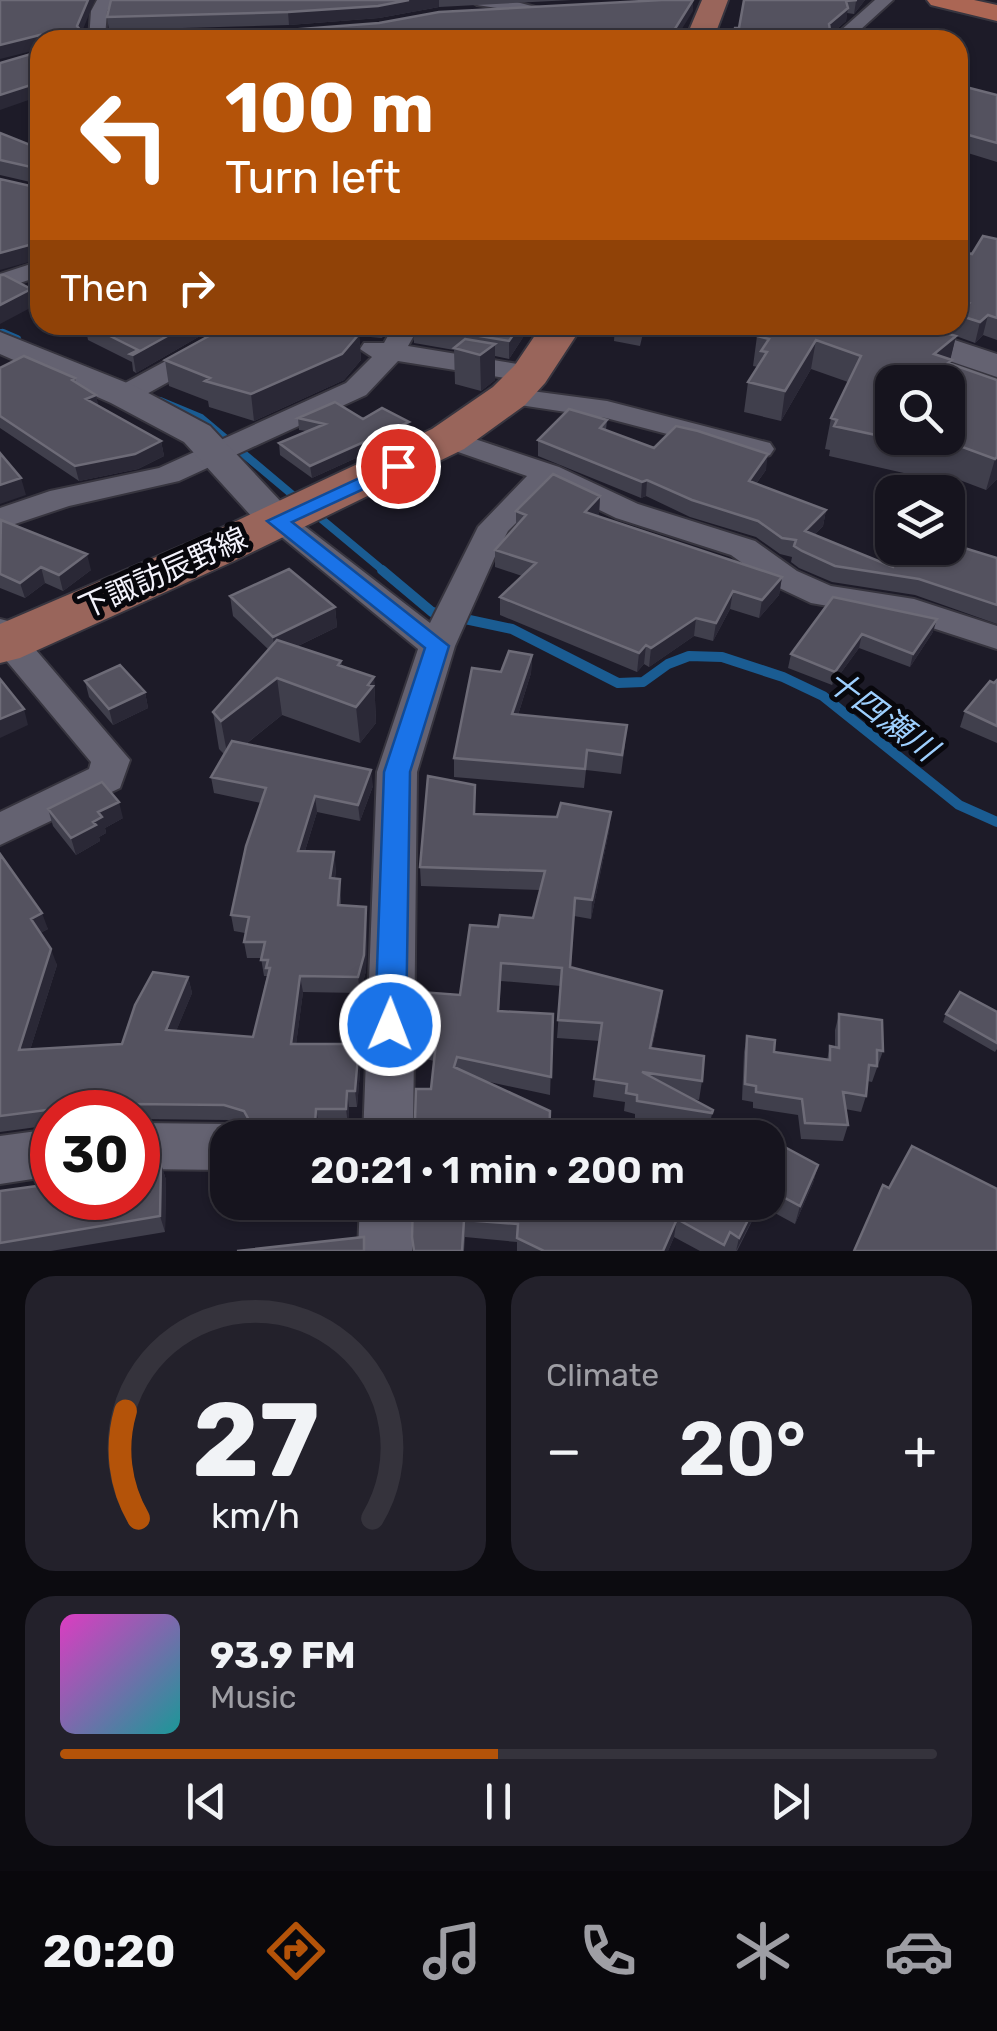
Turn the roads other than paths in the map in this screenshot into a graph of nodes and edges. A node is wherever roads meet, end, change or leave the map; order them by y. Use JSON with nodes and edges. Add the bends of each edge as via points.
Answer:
{"nodes":[{"id":1,"x":106,"y":0,"type":"edge"},
{"id":2,"x":477,"y":0,"type":"edge"},
{"id":3,"x":695,"y":0,"type":"edge"},
{"id":4,"x":884,"y":0,"type":"edge"},
{"id":5,"x":940,"y":0,"type":"edge"},
{"id":6,"x":714,"y":1,"type":"edge"},
{"id":7,"x":997,"y":13,"type":"edge"},
{"id":8,"x":458,"y":15,"type":"edge"},
{"id":9,"x":99,"y":30,"type":"edge"},
{"id":10,"x":702,"y":30,"type":"edge"},
{"id":11,"x":850,"y":30,"type":"edge"},
{"id":12,"x":30,"y":272,"type":"edge"},
{"id":13,"x":0,"y":283,"type":"edge"},
{"id":14,"x":236,"y":335,"type":"edge"},
{"id":15,"x":401,"y":335,"type":"edge"},
{"id":16,"x":555,"y":335,"type":"edge"},
{"id":17,"x":906,"y":335,"type":"edge"},
{"id":18,"x":0,"y":342,"type":"edge"},
{"id":19,"x":345,"y":346,"type":"edge"},
{"id":20,"x":392,"y":351,"type":"junction"},
{"id":21,"x":997,"y":366,"type":"edge"},
{"id":22,"x":520,"y":385,"type":"junction"},
{"id":23,"x":124,"y":395,"type":"junction"},
{"id":24,"x":448,"y":439,"type":"junction"},
{"id":25,"x":759,"y":449,"type":"edge"},
{"id":26,"x":217,"y":454,"type":"junction"},
{"id":27,"x":548,"y":473,"type":"junction"},
{"id":28,"x":0,"y":519,"type":"edge"},
{"id":29,"x":278,"y":521,"type":"junction"},
{"id":30,"x":997,"y":638,"type":"edge"},
{"id":31,"x":3,"y":639,"type":"edge"},
{"id":32,"x":437,"y":646,"type":"junction"},
{"id":33,"x":0,"y":830,"type":"edge"},
{"id":34,"x":388,"y":1120,"type":"edge"},
{"id":35,"x":160,"y":1146,"type":"edge"},
{"id":36,"x":210,"y":1147,"type":"edge"},
{"id":37,"x":30,"y":1156,"type":"edge"},
{"id":38,"x":0,"y":1160,"type":"edge"},
{"id":39,"x":386,"y":1220,"type":"edge"},
{"id":40,"x":385,"y":1251,"type":"edge"}],
"edges":[{"from":1,"to":9,"type":"street"},
{"from":2,"to":8,"type":"street","via":[[544,9]]},
{"from":3,"to":6,"type":"street"},
{"from":4,"to":11,"type":"street"},
{"from":5,"to":7,"type":"highway"},
{"from":6,"to":10,"type":"main road"},
{"from":12,"to":13,"type":"street"},
{"from":14,"to":23,"type":"street"},
{"from":15,"to":20,"type":"street"},
{"from":16,"to":22,"type":"main road","name":"下諏訪辰野線"},
{"from":17,"to":21,"type":"street"},
{"from":18,"to":23,"type":"street"},
{"from":19,"to":20,"type":"street"},
{"from":20,"to":22,"type":"street"},
{"from":20,"to":26,"type":"street","via":[[356,389]]},
{"from":22,"to":24,"type":"main road","name":"下諏訪辰野線"},
{"from":22,"to":25,"type":"street"},
{"from":23,"to":26,"type":"street","via":[[198,434]]},
{"from":24,"to":27,"type":"street"},
{"from":24,"to":29,"type":"main road","name":"下諏訪辰野線"},
{"from":26,"to":28,"type":"street","via":[[168,475]]},
{"from":26,"to":29,"type":"street"},
{"from":27,"to":30,"type":"street","via":[[628,510],[743,548],[823,595],[914,610]]},
{"from":27,"to":32,"type":"street","via":[[494,527]]},
{"from":29,"to":31,"type":"main road","name":"下諏訪辰野線"},
{"from":29,"to":32,"type":"street"},
{"from":31,"to":33,"type":"street","via":[[111,760],[106,778]]},
{"from":32,"to":34,"type":"street","via":[[397,772]]},
{"from":35,"to":36,"type":"street"},
{"from":37,"to":38,"type":"street"},
{"from":39,"to":40,"type":"street"}]}
